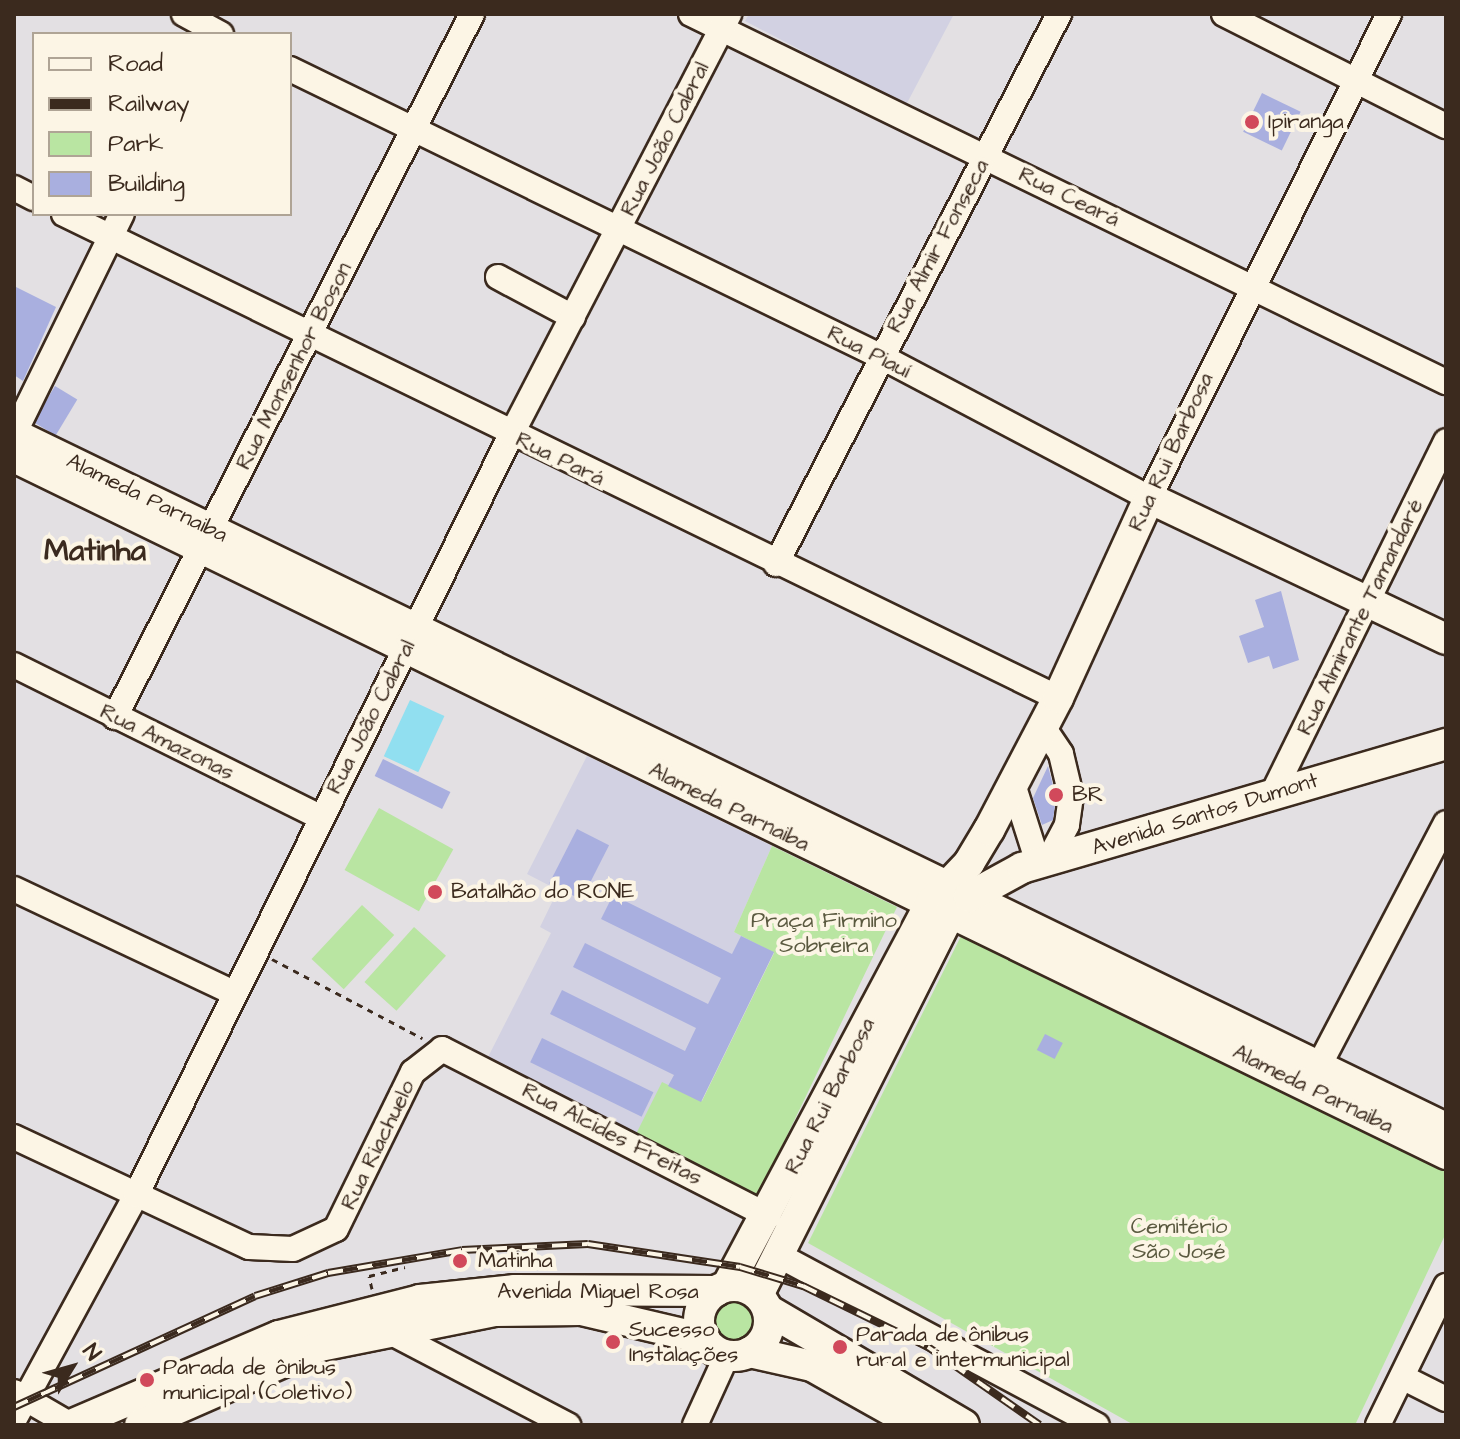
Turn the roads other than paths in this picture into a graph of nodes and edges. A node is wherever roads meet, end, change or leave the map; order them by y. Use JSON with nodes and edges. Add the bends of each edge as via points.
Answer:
{"nodes":[{"id":1,"x":184,"y":14,"type":"edge"},
{"id":2,"x":472,"y":14,"type":"edge"},
{"id":3,"x":691,"y":14,"type":"edge"},
{"id":4,"x":1059,"y":14,"type":"edge"},
{"id":5,"x":1224,"y":14,"type":"edge"},
{"id":6,"x":1389,"y":14,"type":"edge"},
{"id":7,"x":725,"y":21,"type":"edge"},
{"id":8,"x":215,"y":32,"type":"edge"},
{"id":9,"x":292,"y":70,"type":"edge"},
{"id":10,"x":1358,"y":79,"type":"junction"},
{"id":11,"x":1446,"y":126,"type":"edge"},
{"id":12,"x":412,"y":132,"type":"junction"},
{"id":13,"x":986,"y":156,"type":"junction"},
{"id":14,"x":14,"y":188,"type":"edge"},
{"id":15,"x":32,"y":197,"type":"edge"},
{"id":16,"x":68,"y":216,"type":"edge"},
{"id":17,"x":121,"y":216,"type":"edge"},
{"id":18,"x":618,"y":230,"type":"junction"},
{"id":19,"x":110,"y":238,"type":"junction"},
{"id":20,"x":498,"y":277,"type":"dead end"},
{"id":21,"x":1251,"y":287,"type":"junction"},
{"id":22,"x":573,"y":317,"type":"junction"},
{"id":23,"x":309,"y":336,"type":"junction"},
{"id":24,"x":880,"y":356,"type":"junction"},
{"id":25,"x":1446,"y":382,"type":"edge"},
{"id":26,"x":14,"y":434,"type":"edge"},
{"id":27,"x":511,"y":435,"type":"junction"},
{"id":28,"x":1446,"y":441,"type":"edge"},
{"id":29,"x":14,"y":457,"type":"edge"},
{"id":30,"x":1149,"y":498,"type":"junction"},
{"id":31,"x":206,"y":538,"type":"junction"},
{"id":32,"x":776,"y":564,"type":"junction"},
{"id":33,"x":1369,"y":600,"type":"junction"},
{"id":34,"x":411,"y":639,"type":"junction"},
{"id":35,"x":1446,"y":639,"type":"edge"},
{"id":36,"x":14,"y":665,"type":"edge"},
{"id":37,"x":1058,"y":698,"type":"junction"},
{"id":38,"x":115,"y":717,"type":"junction"},
{"id":39,"x":1043,"y":727,"type":"junction"},
{"id":40,"x":1446,"y":744,"type":"edge"},
{"id":41,"x":1013,"y":784,"type":"junction"},
{"id":42,"x":1273,"y":793,"type":"junction"},
{"id":43,"x":320,"y":817,"type":"junction"},
{"id":44,"x":1446,"y":823,"type":"edge"},
{"id":45,"x":989,"y":830,"type":"junction"},
{"id":46,"x":1036,"y":864,"type":"junction"},
{"id":47,"x":14,"y":889,"type":"edge"},
{"id":48,"x":950,"y":900,"type":"junction"},
{"id":49,"x":234,"y":993,"type":"junction"},
{"id":50,"x":448,"y":1051,"type":"joint"},
{"id":51,"x":1314,"y":1076,"type":"junction"},
{"id":52,"x":838,"y":1109,"type":"junction"},
{"id":53,"x":1446,"y":1128,"type":"edge"},
{"id":54,"x":14,"y":1137,"type":"edge"},
{"id":55,"x":1446,"y":1154,"type":"edge"},
{"id":56,"x":136,"y":1195,"type":"junction"},
{"id":57,"x":769,"y":1216,"type":"junction"},
{"id":58,"x":780,"y":1256,"type":"junction"},
{"id":59,"x":1446,"y":1286,"type":"edge"},
{"id":60,"x":721,"y":1288,"type":"junction"},
{"id":61,"x":763,"y":1303,"type":"junction"},
{"id":62,"x":384,"y":1329,"type":"junction"},
{"id":63,"x":727,"y":1349,"type":"junction"},
{"id":64,"x":1402,"y":1377,"type":"junction"},
{"id":65,"x":20,"y":1395,"type":"edge"},
{"id":66,"x":1446,"y":1399,"type":"edge"},
{"id":67,"x":922,"y":1412,"type":"edge"},
{"id":68,"x":14,"y":1420,"type":"edge"},
{"id":69,"x":71,"y":1425,"type":"edge"},
{"id":70,"x":140,"y":1425,"type":"edge"},
{"id":71,"x":568,"y":1425,"type":"edge"},
{"id":72,"x":695,"y":1425,"type":"edge"},
{"id":73,"x":964,"y":1425,"type":"edge"},
{"id":74,"x":1097,"y":1425,"type":"edge"},
{"id":75,"x":1378,"y":1425,"type":"edge"}],
"edges":[{"from":1,"to":8,"type":"street"},
{"from":2,"to":12,"type":"street","name":"Rua Monsenhor Boson"},
{"from":3,"to":7,"type":"street","name":"Rua Ceará"},
{"from":4,"to":13,"type":"street","name":"Rua Almir Fonseca"},
{"from":5,"to":10,"type":"street"},
{"from":6,"to":10,"type":"street","name":"Rua Rui Barbosa"},
{"from":7,"to":13,"type":"street","name":"Rua Ceará"},
{"from":7,"to":18,"type":"street","name":"Rua João Cabral"},
{"from":9,"to":12,"type":"street","name":"Rua Piauí"},
{"from":10,"to":11,"type":"street"},
{"from":10,"to":21,"type":"street","name":"Rua Rui Barbosa"},
{"from":12,"to":18,"type":"street","name":"Rua Piauí"},
{"from":12,"to":23,"type":"street","name":"Rua Monsenhor Boson"},
{"from":13,"to":21,"type":"street","name":"Rua Ceará"},
{"from":13,"to":24,"type":"street","name":"Rua Almir Fonseca"},
{"from":14,"to":15,"type":"street"},
{"from":16,"to":19,"type":"street","name":"Rua Pará"},
{"from":17,"to":19,"type":"street"},
{"from":18,"to":22,"type":"street","name":"Rua João Cabral"},
{"from":18,"to":24,"type":"street","name":"Rua Piauí"},
{"from":19,"to":23,"type":"street","name":"Rua Pará"},
{"from":19,"to":26,"type":"street"},
{"from":20,"to":22,"type":"street"},
{"from":21,"to":25,"type":"street","name":"Rua Ceará"},
{"from":21,"to":30,"type":"street","name":"Rua Rui Barbosa"},
{"from":22,"to":27,"type":"street","name":"Rua João Cabral"},
{"from":23,"to":27,"type":"street","name":"Rua Pará"},
{"from":23,"to":31,"type":"street","name":"Rua Monsenhor Boson"},
{"from":24,"to":30,"type":"street","name":"Rua Piauí"},
{"from":24,"to":32,"type":"street","name":"Rua Almir Fonseca"},
{"from":26,"to":31,"type":"main road","name":"Alameda Parnaiba"},
{"from":27,"to":32,"type":"street","name":"Rua Pará"},
{"from":27,"to":34,"type":"street","name":"Rua João Cabral"},
{"from":28,"to":33,"type":"street","name":"Rua Almirante Tamandaré"},
{"from":29,"to":31,"type":"main road","name":"Alameda Parnaiba"},
{"from":30,"to":33,"type":"main road","name":"Rua Piauí"},
{"from":30,"to":37,"type":"main road","name":"Rua Rui Barbosa"},
{"from":31,"to":34,"type":"main road","name":"Alameda Parnaiba"},
{"from":31,"to":38,"type":"street","name":"Rua Monsenhor Boson"},
{"from":32,"to":37,"type":"street","name":"Rua Pará"},
{"from":33,"to":35,"type":"main road","name":"Rua Piauí"},
{"from":33,"to":42,"type":"street","name":"Rua Almirante Tamandaré"},
{"from":34,"to":43,"type":"street","name":"Rua João Cabral"},
{"from":34,"to":48,"type":"main road","name":"Alameda Parnaiba"},
{"from":36,"to":38,"type":"street","name":"Rua Amazonas"},
{"from":37,"to":39,"type":"main road","name":"Rua Rui Barbosa"},
{"from":38,"to":43,"type":"street","name":"Rua Amazonas"},
{"from":39,"to":41,"type":"main road","name":"Rua Rui Barbosa"},
{"from":39,"to":46,"type":"street","via":[[1061,754],[1071,796],[1067,825]]},
{"from":40,"to":42,"type":"main road","name":"Avenida Santos Dumont"},
{"from":41,"to":45,"type":"main road","name":"Rua Rui Barbosa"},
{"from":41,"to":46,"type":"street"},
{"from":42,"to":46,"type":"main road","name":"Avenida Santos Dumont"},
{"from":43,"to":49,"type":"street","name":"Rua João Cabral"},
{"from":44,"to":51,"type":"street"},
{"from":45,"to":46,"type":"main road","via":[[998,854]]},
{"from":45,"to":48,"type":"main road","name":"Rua Rui Barbosa"},
{"from":46,"to":48,"type":"main road","name":"Avenida Santos Dumont"},
{"from":47,"to":49,"type":"street"},
{"from":48,"to":51,"type":"main road","name":"Alameda Parnaiba"},
{"from":48,"to":52,"type":"main road","name":"Rua Rui Barbosa"},
{"from":49,"to":56,"type":"street","name":"Rua João Cabral"},
{"from":50,"to":56,"type":"street","name":"Rua Riachuelo","via":[[413,1072],[342,1220],[315,1243],[271,1250],[249,1247]]},
{"from":50,"to":57,"type":"street","name":"Rua Alcides Freitas"},
{"from":51,"to":53,"type":"main road","name":"Alameda Parnaiba"},
{"from":51,"to":55,"type":"main road","name":"Alameda Parnaiba"},
{"from":52,"to":57,"type":"main road","name":"Rua Rui Barbosa"},
{"from":52,"to":58,"type":"main road","name":"Rua Rui Barbosa"},
{"from":54,"to":56,"type":"street"},
{"from":56,"to":65,"type":"street","name":"Rua João Cabral"},
{"from":57,"to":60,"type":"main road","name":"Rua Rui Barbosa"},
{"from":58,"to":61,"type":"main road","name":"Rua Rui Barbosa"},
{"from":58,"to":74,"type":"street"},
{"from":59,"to":64,"type":"street"},
{"from":60,"to":61,"type":"main road","name":"Avenida Miguel Rosa"},
{"from":60,"to":63,"type":"main road","name":"Rua Rui Barbosa","via":[[699,1318]]},
{"from":60,"to":69,"type":"main road","name":"Avenida Miguel Rosa","via":[[515,1290],[420,1300],[279,1336]]},
{"from":61,"to":63,"type":"main road","name":"Rua Rui Barbosa","via":[[767,1334]]},
{"from":61,"to":67,"type":"main road","name":"Avenida Miguel Rosa"},
{"from":62,"to":63,"type":"main road","name":"Avenida Miguel Rosa","via":[[495,1311],[581,1310]]},
{"from":62,"to":70,"type":"main road","name":"Avenida Miguel Rosa","via":[[320,1346]]},
{"from":62,"to":71,"type":"street"},
{"from":63,"to":67,"type":"main road","name":"Avenida Miguel Rosa","via":[[812,1366]]},
{"from":63,"to":72,"type":"street"},
{"from":64,"to":66,"type":"street"},
{"from":64,"to":75,"type":"street"},
{"from":65,"to":68,"type":"street","name":"Rua João Cabral"},
{"from":65,"to":69,"type":"street"},
{"from":67,"to":73,"type":"main road","name":"Avenida Miguel Rosa"}]}
